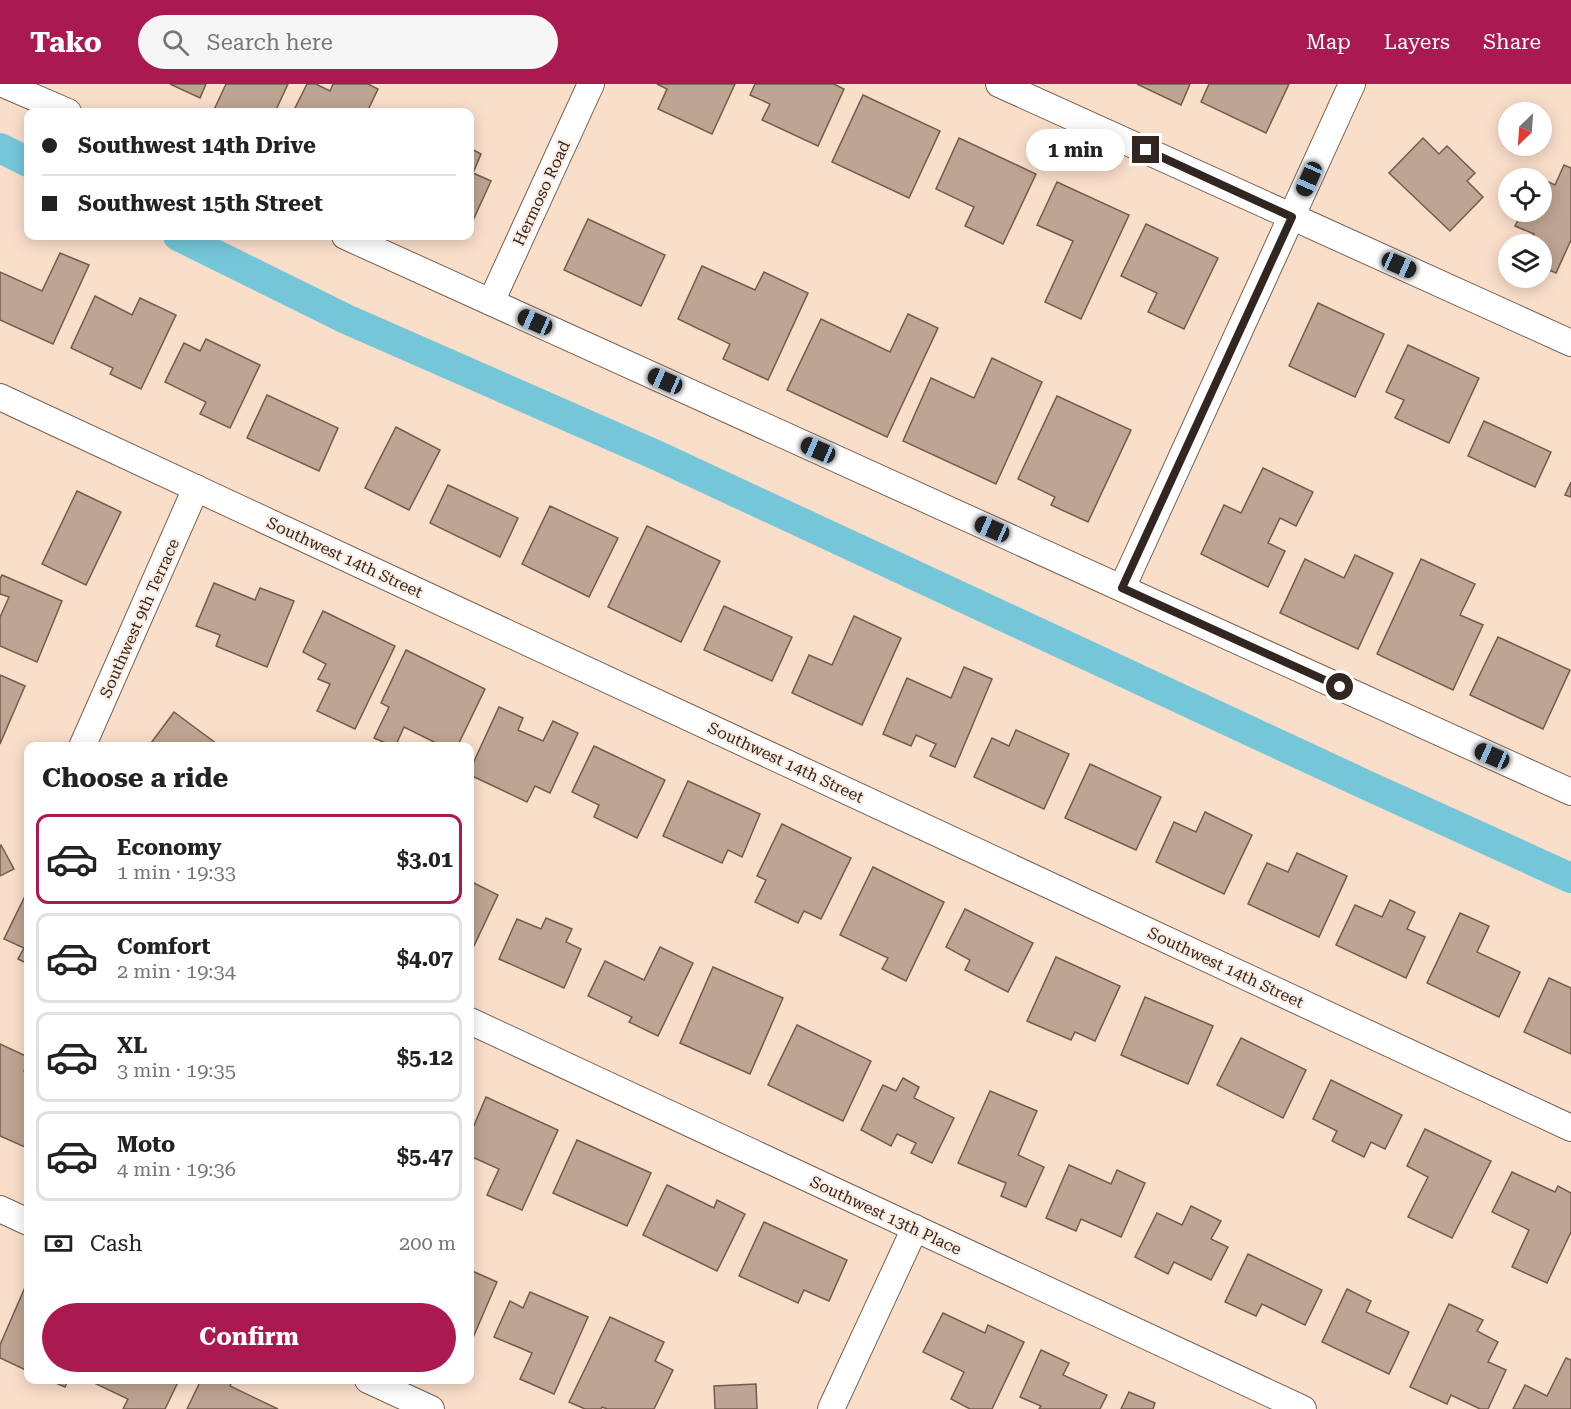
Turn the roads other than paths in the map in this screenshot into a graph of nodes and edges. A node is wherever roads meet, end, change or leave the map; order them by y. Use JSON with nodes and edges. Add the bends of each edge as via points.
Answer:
{"nodes":[{"id":1,"x":3,"y":84,"type":"edge"},
{"id":2,"x":591,"y":84,"type":"edge"},
{"id":3,"x":999,"y":84,"type":"edge"},
{"id":4,"x":1352,"y":84,"type":"edge"},
{"id":5,"x":59,"y":108,"type":"edge"},
{"id":6,"x":1292,"y":217,"type":"junction"},
{"id":7,"x":354,"y":240,"type":"edge"},
{"id":8,"x":491,"y":302,"type":"junction"},
{"id":9,"x":1571,"y":343,"type":"edge"},
{"id":10,"x":0,"y":397,"type":"edge"},
{"id":11,"x":196,"y":488,"type":"junction"},
{"id":12,"x":1122,"y":588,"type":"junction"},
{"id":13,"x":84,"y":742,"type":"edge"},
{"id":14,"x":1571,"y":792,"type":"edge"},
{"id":15,"x":474,"y":1023,"type":"edge"},
{"id":16,"x":1571,"y":1128,"type":"edge"},
{"id":17,"x":0,"y":1209,"type":"edge"},
{"id":18,"x":24,"y":1220,"type":"edge"},
{"id":19,"x":915,"y":1228,"type":"junction"},
{"id":20,"x":377,"y":1384,"type":"edge"},
{"id":21,"x":431,"y":1409,"type":"edge"},
{"id":22,"x":831,"y":1409,"type":"edge"},
{"id":23,"x":1303,"y":1409,"type":"edge"}],
"edges":[{"from":1,"to":5,"type":"street"},
{"from":2,"to":8,"type":"street","name":"Hermoso Road"},
{"from":3,"to":6,"type":"street"},
{"from":4,"to":6,"type":"street"},
{"from":6,"to":9,"type":"street"},
{"from":6,"to":12,"type":"street"},
{"from":7,"to":8,"type":"street"},
{"from":8,"to":12,"type":"street"},
{"from":10,"to":11,"type":"street","name":"Southwest 14th Street"},
{"from":11,"to":13,"type":"street","name":"Southwest 9th Terrace"},
{"from":11,"to":16,"type":"street","name":"Southwest 14th Street"},
{"from":12,"to":14,"type":"street"},
{"from":15,"to":19,"type":"street","name":"Southwest 13th Place"},
{"from":17,"to":18,"type":"street"},
{"from":19,"to":22,"type":"street"},
{"from":19,"to":23,"type":"street","name":"Southwest 13th Place"},
{"from":20,"to":21,"type":"street"}]}
